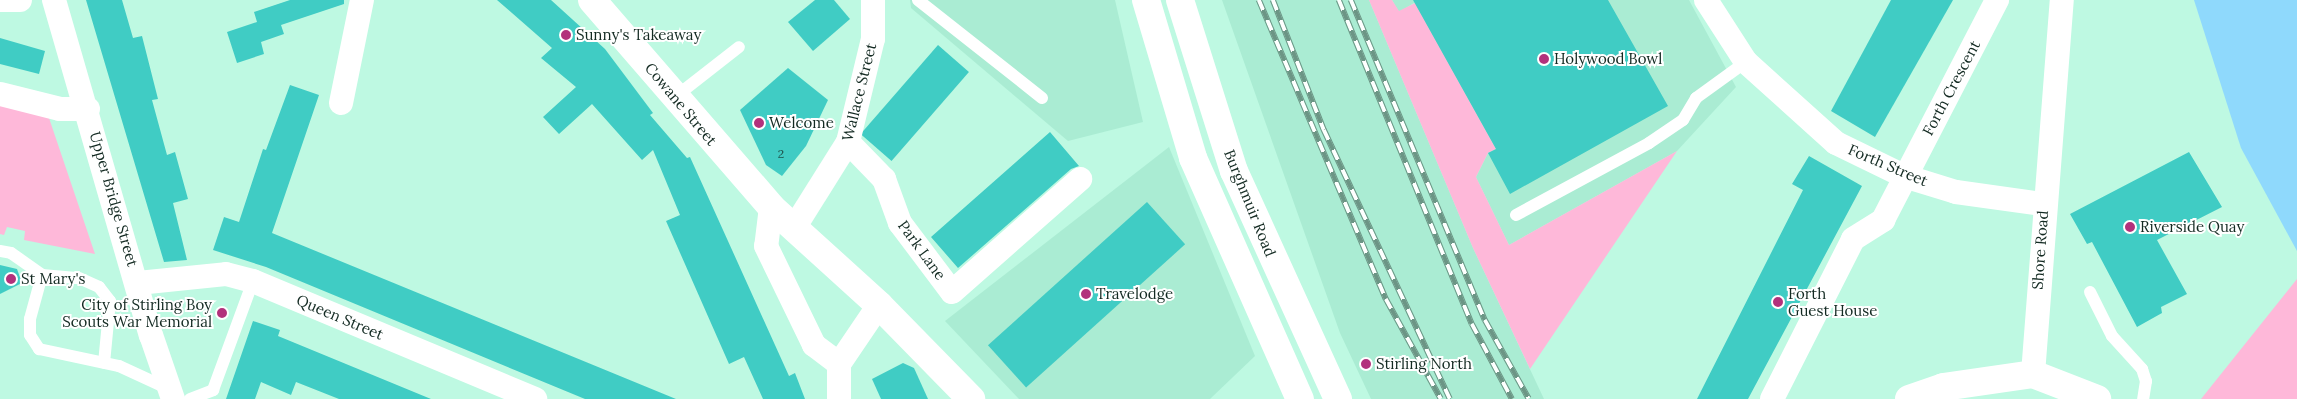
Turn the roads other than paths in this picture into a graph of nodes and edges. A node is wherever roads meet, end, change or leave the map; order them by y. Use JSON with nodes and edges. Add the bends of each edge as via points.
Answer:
{"nodes":[{"id":1,"x":0,"y":0,"type":"edge"},
{"id":2,"x":20,"y":0,"type":"edge"},
{"id":3,"x":54,"y":0,"type":"edge"},
{"id":4,"x":362,"y":0,"type":"edge"},
{"id":5,"x":592,"y":0,"type":"edge"},
{"id":6,"x":872,"y":0,"type":"edge"},
{"id":7,"x":918,"y":0,"type":"edge"},
{"id":8,"x":1146,"y":0,"type":"edge"},
{"id":9,"x":1180,"y":0,"type":"edge"},
{"id":10,"x":1706,"y":0,"type":"edge"},
{"id":11,"x":1997,"y":0,"type":"edge"},
{"id":12,"x":2062,"y":0,"type":"edge"},
{"id":13,"x":739,"y":47,"type":"dead end"},
{"id":14,"x":1746,"y":62,"type":"junction"},
{"id":15,"x":0,"y":94,"type":"edge"},
{"id":16,"x":675,"y":97,"type":"junction"},
{"id":17,"x":1042,"y":98,"type":"dead end"},
{"id":18,"x":341,"y":103,"type":"dead end"},
{"id":19,"x":88,"y":109,"type":"junction"},
{"id":20,"x":848,"y":142,"type":"junction"},
{"id":21,"x":1904,"y":176,"type":"junction"},
{"id":22,"x":1080,"y":179,"type":"dead end"},
{"id":23,"x":2043,"y":204,"type":"junction"},
{"id":24,"x":771,"y":208,"type":"junction"},
{"id":25,"x":1516,"y":214,"type":"dead end"},
{"id":26,"x":794,"y":228,"type":"junction"},
{"id":27,"x":0,"y":251,"type":"edge"},
{"id":28,"x":42,"y":275,"type":"junction"},
{"id":29,"x":253,"y":281,"type":"junction"},
{"id":30,"x":138,"y":283,"type":"junction"},
{"id":31,"x":2090,"y":292,"type":"dead end"},
{"id":32,"x":879,"y":305,"type":"junction"},
{"id":33,"x":104,"y":363,"type":"junction"},
{"id":34,"x":839,"y":364,"type":"junction"},
{"id":35,"x":2033,"y":374,"type":"junction"},
{"id":36,"x":178,"y":396,"type":"edge"},
{"id":37,"x":534,"y":399,"type":"edge"},
{"id":38,"x":840,"y":399,"type":"edge"},
{"id":39,"x":971,"y":399,"type":"edge"},
{"id":40,"x":1300,"y":399,"type":"edge"},
{"id":41,"x":1338,"y":399,"type":"edge"},
{"id":42,"x":1772,"y":399,"type":"edge"},
{"id":43,"x":1910,"y":399,"type":"edge"},
{"id":44,"x":2097,"y":399,"type":"edge"},
{"id":45,"x":2143,"y":399,"type":"edge"}],
"edges":[{"from":1,"to":2,"type":"street"},
{"from":3,"to":19,"type":"street","name":"Upper Bridge Street"},
{"from":4,"to":18,"type":"street"},
{"from":5,"to":16,"type":"main road","name":"Cowane Street"},
{"from":6,"to":20,"type":"street","name":"Wallace Street","via":[[873,39]]},
{"from":7,"to":17,"type":"lane"},
{"from":8,"to":40,"type":"main road","via":[[1193,158]]},
{"from":9,"to":41,"type":"main road","name":"Burghmuir Road","via":[[1234,171]]},
{"from":10,"to":14,"type":"street","name":"Forth Street"},
{"from":11,"to":21,"type":"street","name":"Forth Crescent"},
{"from":12,"to":23,"type":"street","name":"Shore Road"},
{"from":13,"to":16,"type":"lane"},
{"from":14,"to":21,"type":"street","name":"Forth Street","via":[[1836,143]]},
{"from":14,"to":25,"type":"lane","via":[[1696,98],[1683,120],[1656,138]]},
{"from":15,"to":19,"type":"street","via":[[60,109]]},
{"from":16,"to":24,"type":"main road","name":"Cowane Street"},
{"from":19,"to":30,"type":"street","name":"Upper Bridge Street"},
{"from":20,"to":22,"type":"street","name":"Park Lane","via":[[884,179],[900,223],[952,292]]},
{"from":20,"to":26,"type":"street","name":"Wallace Street"},
{"from":21,"to":23,"type":"street","name":"Forth Street","via":[[1956,192]]},
{"from":21,"to":42,"type":"street","name":"Forth Crescent","via":[[1883,220],[1853,239]]},
{"from":23,"to":35,"type":"street","name":"Shore Road"},
{"from":24,"to":26,"type":"main road","name":"Cowane Street"},
{"from":24,"to":34,"type":"street","via":[[766,246],[814,345]]},
{"from":26,"to":32,"type":"main road","name":"Cowane Street"},
{"from":27,"to":28,"type":"lane","via":[[11,254]]},
{"from":28,"to":33,"type":"lane","via":[[79,278],[99,287],[110,301]]},
{"from":28,"to":33,"type":"lane","via":[[30,319],[30,335],[39,349]]},
{"from":29,"to":30,"type":"street","name":"Queen Street","via":[[226,274]]},
{"from":29,"to":36,"type":"lane","via":[[213,390]]},
{"from":29,"to":37,"type":"street","name":"Queen Street"},
{"from":30,"to":36,"type":"street","name":"Upper Bridge Street"},
{"from":31,"to":45,"type":"lane","via":[[2112,336],[2142,369],[2146,381]]},
{"from":32,"to":34,"type":"street"},
{"from":32,"to":39,"type":"main road","name":"Cowane Street"},
{"from":33,"to":36,"type":"lane","via":[[119,366]]},
{"from":34,"to":38,"type":"street"},
{"from":35,"to":43,"type":"main road","via":[[1943,387]]},
{"from":35,"to":44,"type":"main road"}]}
